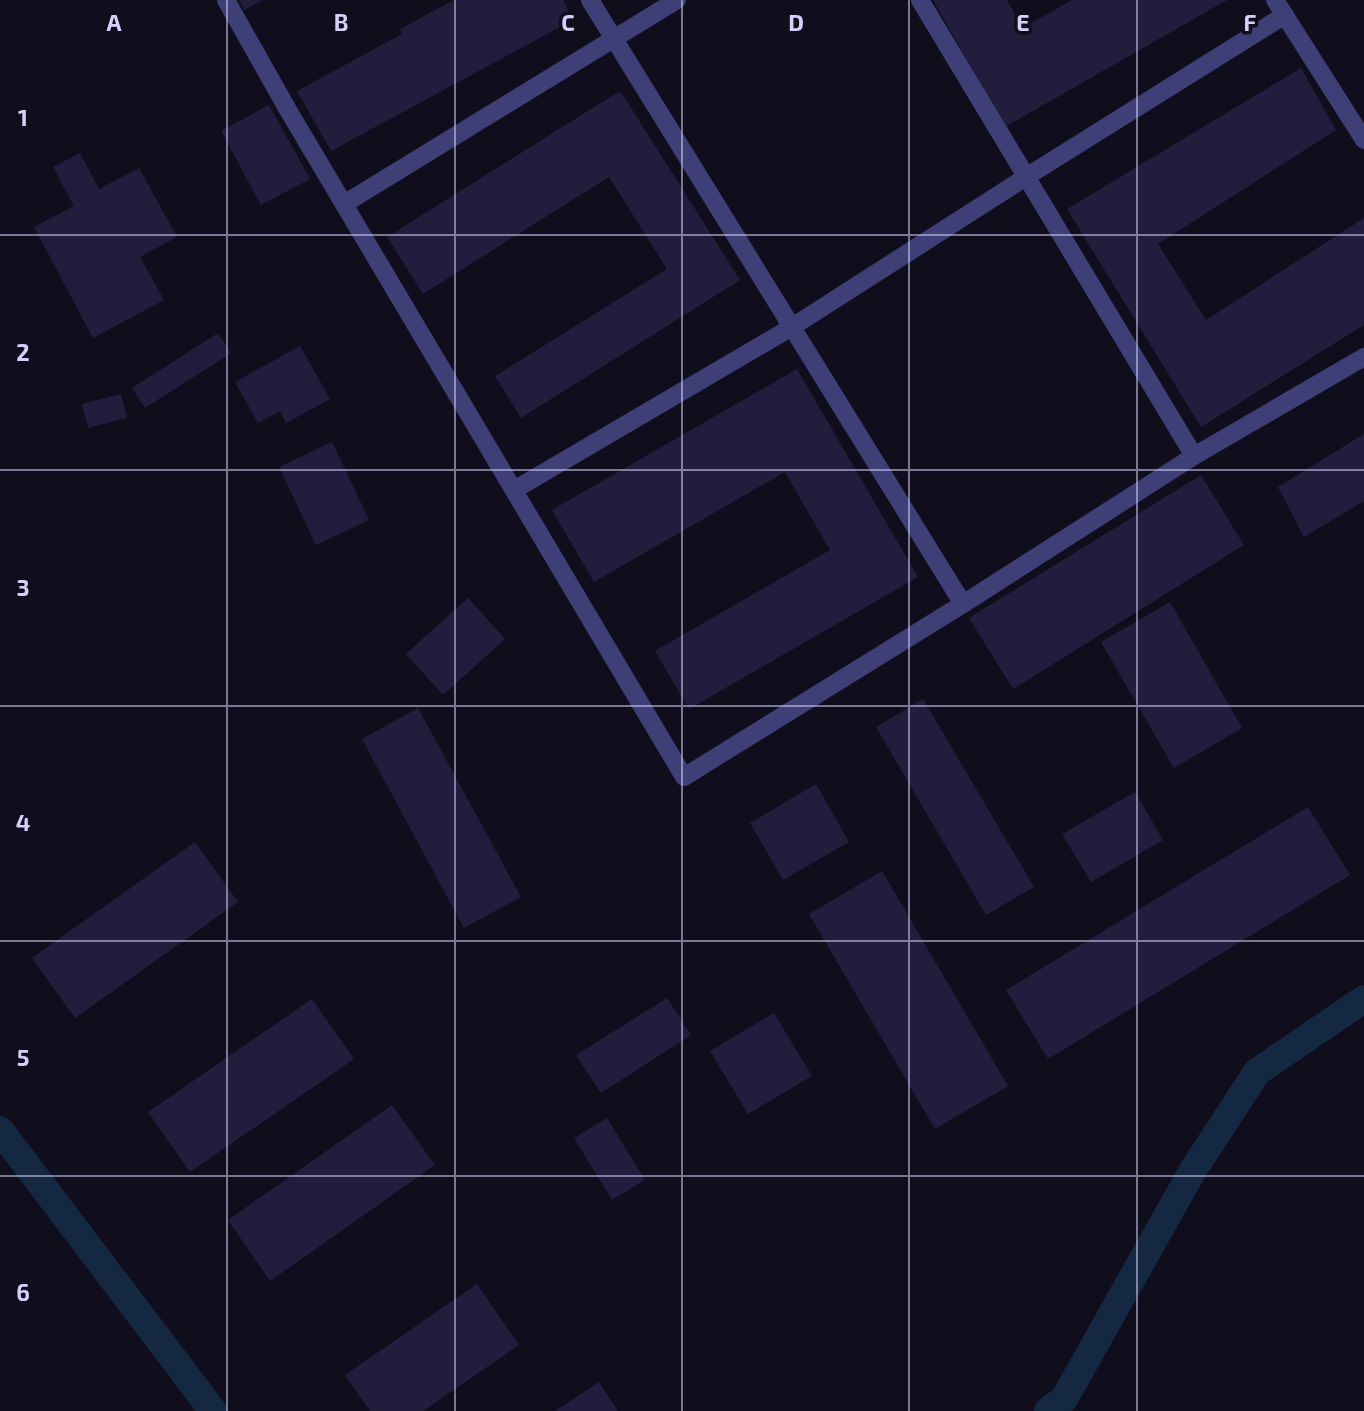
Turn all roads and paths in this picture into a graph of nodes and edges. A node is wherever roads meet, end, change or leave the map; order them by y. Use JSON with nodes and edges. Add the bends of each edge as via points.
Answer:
{"nodes":[{"id":1,"x":226,"y":0,"type":"edge"},
{"id":2,"x":590,"y":0,"type":"edge"},
{"id":3,"x":677,"y":0,"type":"edge"},
{"id":4,"x":919,"y":0,"type":"edge"},
{"id":5,"x":1280,"y":8,"type":"edge"},
{"id":6,"x":614,"y":38,"type":"junction"},
{"id":7,"x":1364,"y":140,"type":"edge"},
{"id":8,"x":1026,"y":177,"type":"junction"},
{"id":9,"x":344,"y":204,"type":"junction"},
{"id":10,"x":792,"y":327,"type":"junction"},
{"id":11,"x":1364,"y":357,"type":"edge"},
{"id":12,"x":1194,"y":456,"type":"junction"},
{"id":13,"x":514,"y":490,"type":"junction"},
{"id":14,"x":963,"y":604,"type":"junction"}],
"edges":[{"from":1,"to":9,"type":"lane"},
{"from":2,"to":6,"type":"lane"},
{"from":3,"to":6,"type":"lane"},
{"from":4,"to":8,"type":"lane"},
{"from":5,"to":7,"type":"lane"},
{"from":5,"to":8,"type":"lane"},
{"from":6,"to":9,"type":"lane"},
{"from":6,"to":10,"type":"lane"},
{"from":8,"to":10,"type":"lane"},
{"from":8,"to":12,"type":"lane"},
{"from":9,"to":13,"type":"lane"},
{"from":10,"to":13,"type":"lane"},
{"from":10,"to":14,"type":"lane"},
{"from":11,"to":12,"type":"lane"},
{"from":12,"to":14,"type":"lane"},
{"from":13,"to":14,"type":"lane","via":[[684,777]]}]}
